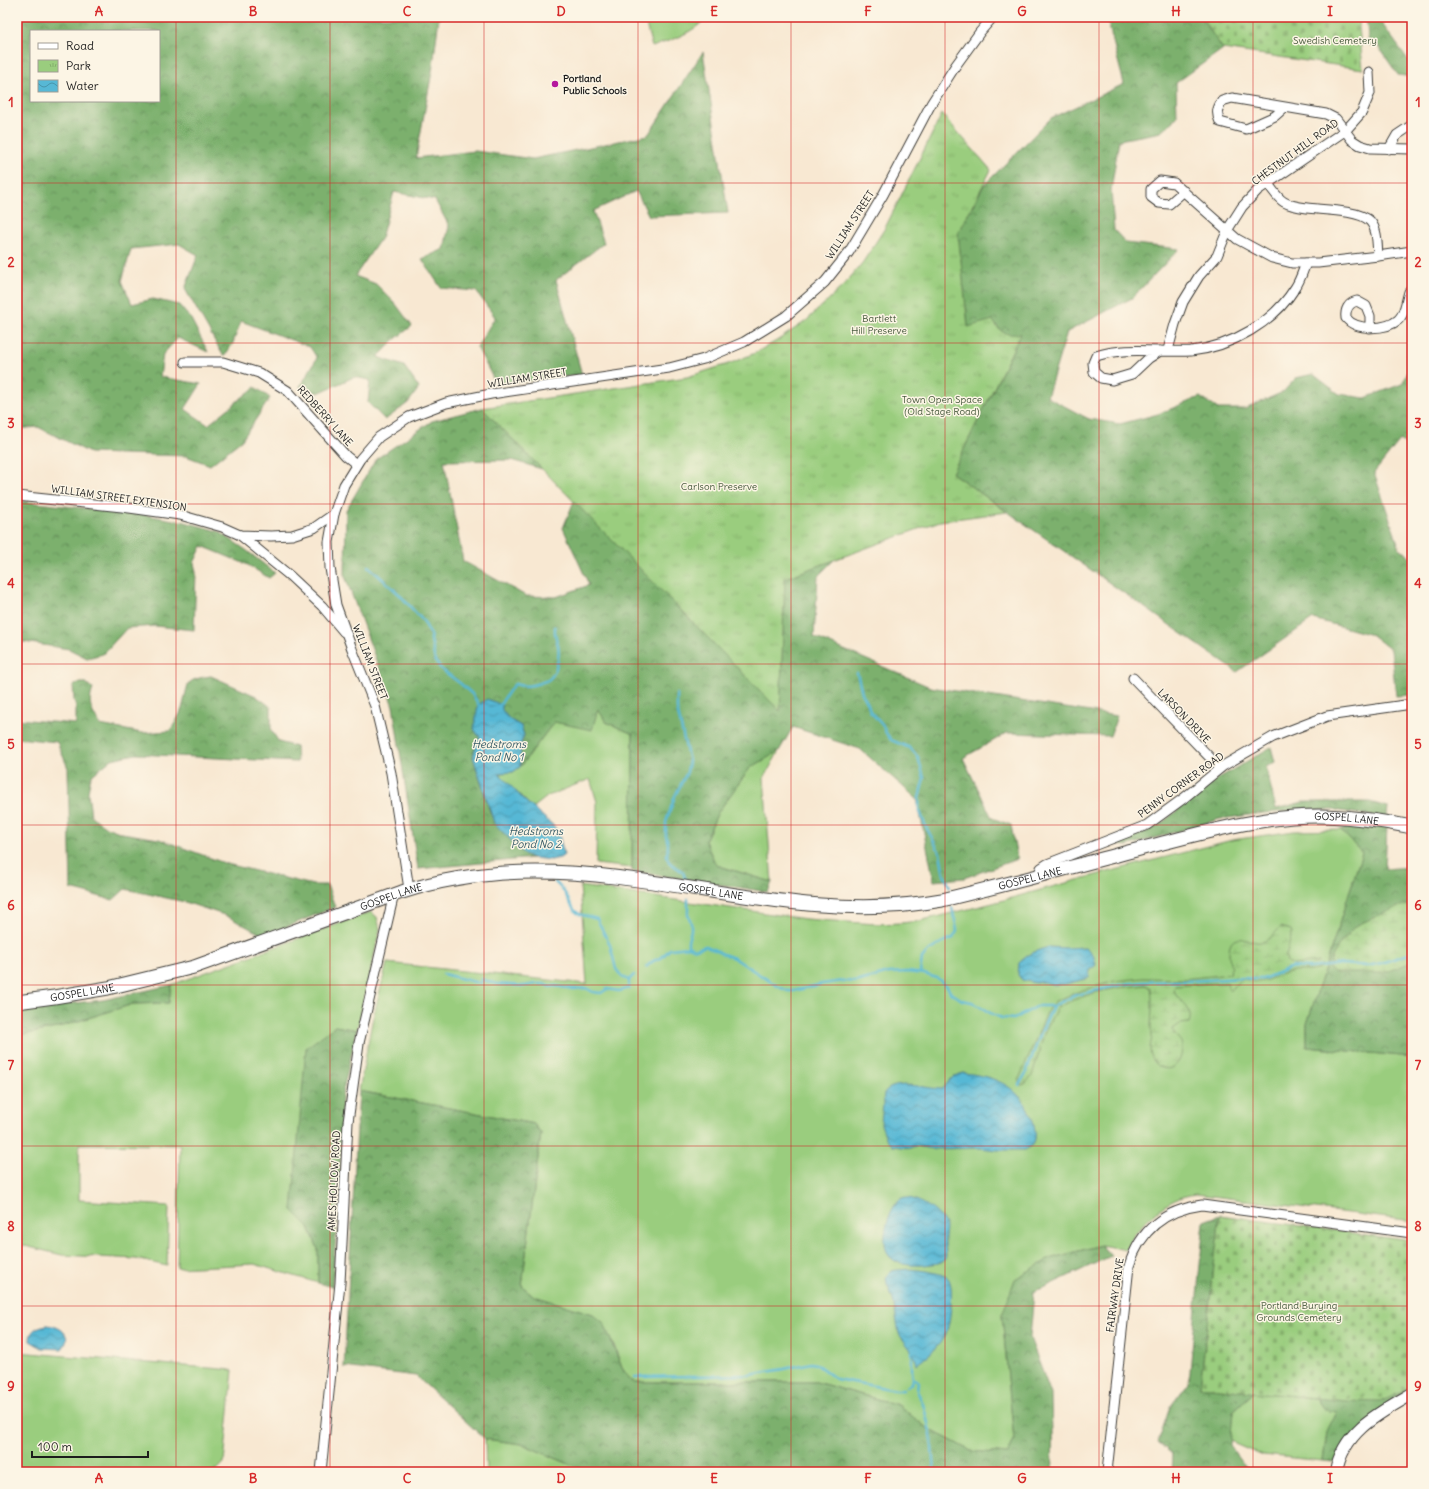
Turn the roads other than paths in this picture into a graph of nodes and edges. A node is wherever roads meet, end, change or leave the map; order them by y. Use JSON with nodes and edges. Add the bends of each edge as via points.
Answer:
{"nodes":[{"id":1,"x":993,"y":17,"type":"edge"},
{"id":2,"x":1369,"y":72,"type":"dead end"},
{"id":3,"x":1285,"y":107,"type":"junction"},
{"id":4,"x":1412,"y":125,"type":"edge"},
{"id":5,"x":1346,"y":130,"type":"junction"},
{"id":6,"x":1389,"y":148,"type":"junction"},
{"id":7,"x":1412,"y":149,"type":"edge"},
{"id":8,"x":1268,"y":184,"type":"junction"},
{"id":9,"x":1184,"y":191,"type":"dead end"},
{"id":10,"x":1228,"y":230,"type":"junction"},
{"id":11,"x":1412,"y":251,"type":"edge"},
{"id":12,"x":1378,"y":256,"type":"junction"},
{"id":13,"x":1306,"y":263,"type":"junction"},
{"id":14,"x":1412,"y":289,"type":"edge"},
{"id":15,"x":1370,"y":328,"type":"dead end"},
{"id":16,"x":1164,"y":351,"type":"junction"},
{"id":17,"x":184,"y":362,"type":"dead end"},
{"id":18,"x":356,"y":464,"type":"junction"},
{"id":19,"x":17,"y":496,"type":"edge"},
{"id":20,"x":334,"y":514,"type":"junction"},
{"id":21,"x":240,"y":535,"type":"junction"},
{"id":22,"x":347,"y":636,"type":"junction"},
{"id":23,"x":1133,"y":678,"type":"dead end"},
{"id":24,"x":1412,"y":704,"type":"edge"},
{"id":25,"x":1220,"y":768,"type":"junction"},
{"id":26,"x":1412,"y":827,"type":"edge"},
{"id":27,"x":1038,"y":876,"type":"junction"},
{"id":28,"x":409,"y":889,"type":"junction"},
{"id":29,"x":394,"y":894,"type":"junction"},
{"id":30,"x":17,"y":1002,"type":"edge"},
{"id":31,"x":1412,"y":1233,"type":"edge"},
{"id":32,"x":1412,"y":1394,"type":"edge"},
{"id":33,"x":321,"y":1472,"type":"edge"},
{"id":34,"x":1108,"y":1472,"type":"edge"},
{"id":35,"x":1336,"y":1472,"type":"edge"}],
"edges":[{"from":1,"to":18,"type":"street","name":"WILLIAM STREET","via":[[956,65],[931,104],[883,195],[849,252],[825,282],[786,316],[744,342],[704,359],[669,368],[446,403],[409,416],[379,437]]},
{"from":2,"to":5,"type":"street","name":"CHESTNUT HILL ROAD","via":[[1370,93],[1362,112]]},
{"from":3,"to":3,"type":"street","via":[[1276,116],[1246,129],[1220,122],[1217,115],[1217,108],[1222,101],[1232,98]]},
{"from":3,"to":5,"type":"street","via":[[1326,114],[1336,119]]},
{"from":4,"to":6,"type":"street","via":[[1397,134]]},
{"from":5,"to":6,"type":"street","via":[[1352,140],[1360,145]]},
{"from":5,"to":8,"type":"street","name":"CHESTNUT HILL ROAD"},
{"from":6,"to":7,"type":"street"},
{"from":8,"to":10,"type":"street","name":"CHESTNUT HILL ROAD","via":[[1258,190],[1242,207]]},
{"from":8,"to":12,"type":"street","via":[[1285,203],[1363,216],[1370,221],[1375,231]]},
{"from":9,"to":10,"type":"street"},
{"from":10,"to":13,"type":"street","via":[[1238,239],[1272,258],[1292,263]]},
{"from":10,"to":16,"type":"street","name":"CHESTNUT HILL ROAD","via":[[1217,256],[1199,276],[1183,302]]},
{"from":11,"to":12,"type":"street"},
{"from":12,"to":13,"type":"street"},
{"from":13,"to":16,"type":"street","via":[[1295,288],[1276,311],[1250,332],[1221,344],[1191,351]]},
{"from":14,"to":15,"type":"street","via":[[1397,321]]},
{"from":16,"to":16,"type":"street","via":[[1107,352],[1096,356],[1093,363],[1094,372],[1101,378],[1112,380],[1132,374],[1149,358]]},
{"from":17,"to":18,"type":"street","name":"REDBERRY LANE","via":[[223,362],[259,372],[288,391]]},
{"from":18,"to":20,"type":"street","name":"WILLIAM STREET","via":[[344,485]]},
{"from":19,"to":21,"type":"street","name":"WILLIAM STREET EXTENSION","via":[[180,516],[222,527]]},
{"from":20,"to":21,"type":"street","name":"WILLIAM STREET EXTENSION","via":[[314,528],[292,535]]},
{"from":20,"to":22,"type":"street","name":"WILLIAM STREET","via":[[329,542],[330,568],[336,605]]},
{"from":21,"to":22,"type":"street","name":"WILLIAM STREET EXTENSION","via":[[322,606]]},
{"from":22,"to":28,"type":"street","name":"WILLIAM STREET","via":[[376,706],[391,773]]},
{"from":23,"to":25,"type":"street","name":"LARSON DRIVE"},
{"from":24,"to":25,"type":"street","name":"PENNY CORNER ROAD","via":[[1327,716],[1273,737]]},
{"from":25,"to":27,"type":"street","name":"PENNY CORNER ROAD","via":[[1147,825],[1047,864],[1041,868]]},
{"from":26,"to":27,"type":"main road","name":"GOSPEL LANE","via":[[1367,819],[1326,816],[1252,822]]},
{"from":27,"to":28,"type":"main road","name":"GOSPEL LANE","via":[[942,900],[879,907],[791,902],[602,876],[537,872],[468,876]]},
{"from":28,"to":29,"type":"main road","name":"GOSPEL LANE"},
{"from":29,"to":30,"type":"main road","name":"GOSPEL LANE","via":[[194,967],[108,988]]},
{"from":29,"to":33,"type":"street","name":"AMES HOLLOW ROAD","via":[[359,1043],[350,1098],[340,1283]]},
{"from":31,"to":34,"type":"street","name":"FAIRWAY DRIVE","via":[[1202,1205],[1185,1208],[1160,1220],[1136,1245],[1129,1266]]},
{"from":32,"to":35,"type":"street","via":[[1368,1420],[1351,1437],[1338,1460]]}]}
